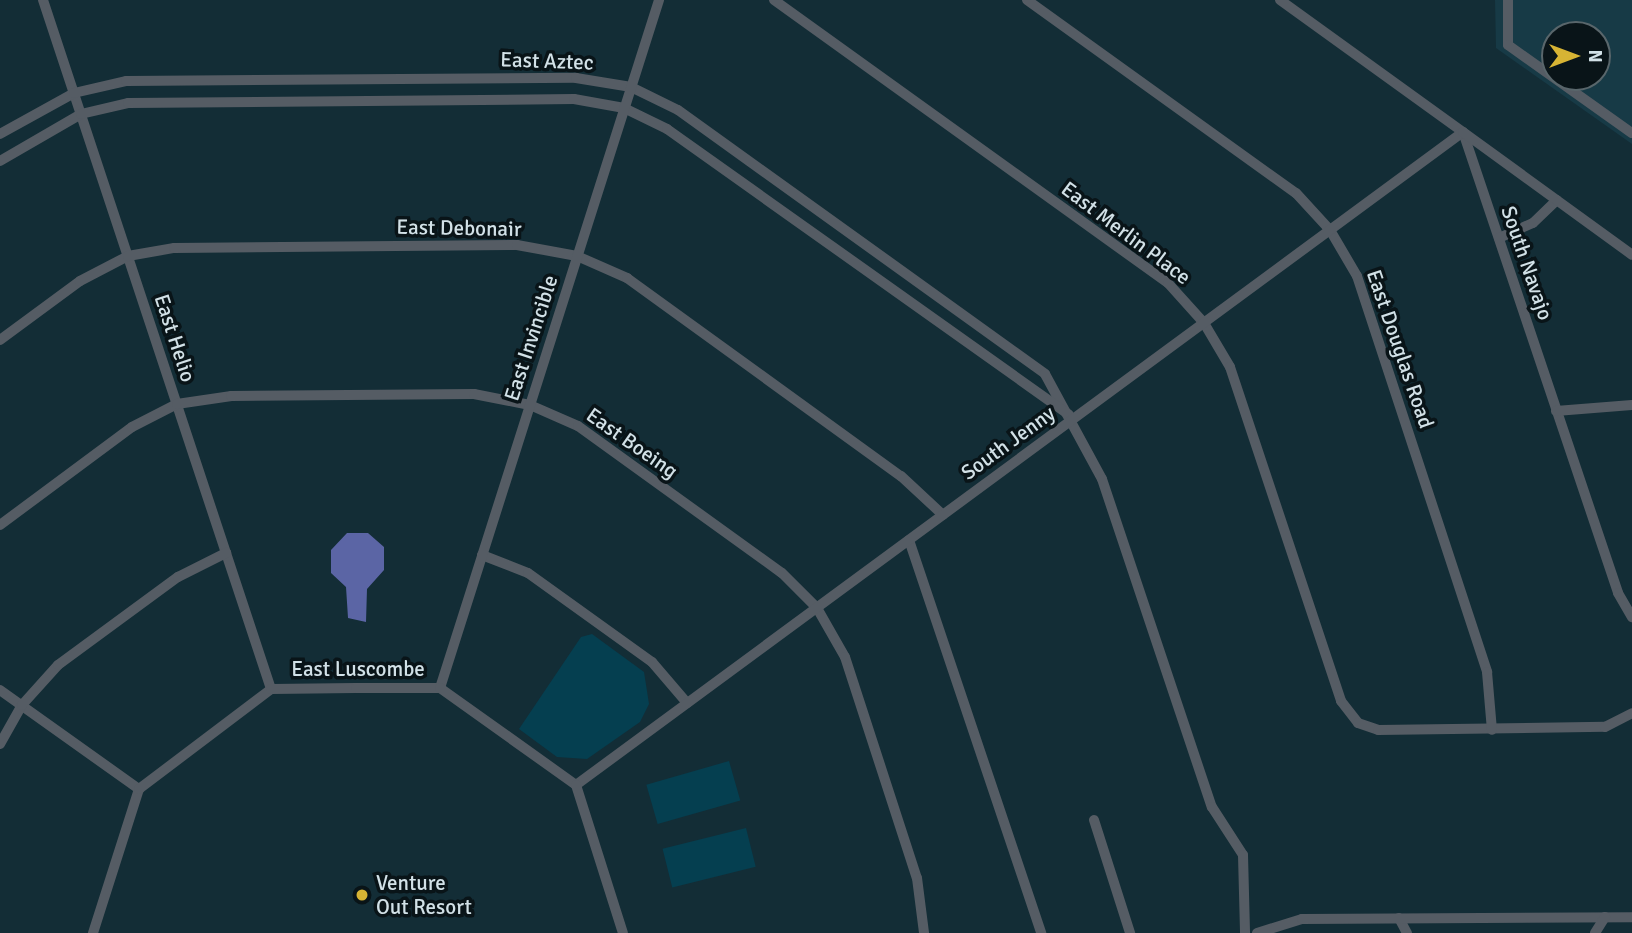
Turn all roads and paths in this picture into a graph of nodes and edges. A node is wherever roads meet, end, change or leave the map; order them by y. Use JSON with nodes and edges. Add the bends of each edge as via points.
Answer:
{"nodes":[{"id":1,"x":43,"y":0,"type":"edge"},
{"id":2,"x":659,"y":0,"type":"edge"},
{"id":3,"x":774,"y":0,"type":"edge"},
{"id":4,"x":1027,"y":0,"type":"edge"},
{"id":5,"x":1280,"y":0,"type":"edge"},
{"id":6,"x":1508,"y":0,"type":"edge"},
{"id":7,"x":631,"y":87,"type":"junction"},
{"id":8,"x":74,"y":93,"type":"junction"},
{"id":9,"x":624,"y":108,"type":"junction"},
{"id":10,"x":81,"y":114,"type":"junction"},
{"id":11,"x":1463,"y":132,"type":"junction"},
{"id":12,"x":1632,"y":133,"type":"edge"},
{"id":13,"x":0,"y":134,"type":"edge"},
{"id":14,"x":0,"y":161,"type":"edge"},
{"id":15,"x":1557,"y":200,"type":"junction"},
{"id":16,"x":1330,"y":230,"type":"junction"},
{"id":17,"x":1499,"y":238,"type":"junction"},
{"id":18,"x":1632,"y":255,"type":"edge"},
{"id":19,"x":128,"y":256,"type":"junction"},
{"id":20,"x":577,"y":256,"type":"junction"},
{"id":21,"x":1204,"y":323,"type":"junction"},
{"id":22,"x":0,"y":340,"type":"edge"},
{"id":23,"x":177,"y":404,"type":"junction"},
{"id":24,"x":530,"y":405,"type":"junction"},
{"id":25,"x":1632,"y":405,"type":"edge"},
{"id":26,"x":1556,"y":411,"type":"junction"},
{"id":27,"x":1074,"y":418,"type":"junction"},
{"id":28,"x":943,"y":515,"type":"junction"},
{"id":29,"x":0,"y":524,"type":"edge"},
{"id":30,"x":909,"y":540,"type":"junction"},
{"id":31,"x":226,"y":553,"type":"junction"},
{"id":32,"x":482,"y":555,"type":"junction"},
{"id":33,"x":817,"y":608,"type":"junction"},
{"id":34,"x":1632,"y":617,"type":"edge"},
{"id":35,"x":440,"y":688,"type":"junction"},
{"id":36,"x":271,"y":689,"type":"junction"},
{"id":37,"x":0,"y":690,"type":"edge"},
{"id":38,"x":687,"y":703,"type":"junction"},
{"id":39,"x":22,"y":705,"type":"junction"},
{"id":40,"x":1632,"y":713,"type":"edge"},
{"id":41,"x":1492,"y":730,"type":"junction"},
{"id":42,"x":0,"y":744,"type":"edge"},
{"id":43,"x":576,"y":785,"type":"junction"},
{"id":44,"x":139,"y":789,"type":"junction"},
{"id":45,"x":1094,"y":820,"type":"dead end"},
{"id":46,"x":1605,"y":917,"type":"junction"},
{"id":47,"x":1632,"y":917,"type":"edge"},
{"id":48,"x":1399,"y":918,"type":"junction"},
{"id":49,"x":93,"y":933,"type":"edge"},
{"id":50,"x":623,"y":933,"type":"edge"},
{"id":51,"x":924,"y":933,"type":"edge"},
{"id":52,"x":1041,"y":933,"type":"edge"},
{"id":53,"x":1130,"y":933,"type":"edge"},
{"id":54,"x":1245,"y":933,"type":"edge"},
{"id":55,"x":1257,"y":933,"type":"edge"},
{"id":56,"x":1407,"y":933,"type":"edge"},
{"id":57,"x":1595,"y":933,"type":"edge"}],
"edges":[{"from":1,"to":8,"type":"lane","name":"East Helio"},
{"from":2,"to":7,"type":"lane","name":"East Invincible"},
{"from":3,"to":21,"type":"lane","name":"East Merlin Place","via":[[1168,283]]},
{"from":4,"to":16,"type":"lane","name":"East Douglas Road","via":[[1296,193]]},
{"from":5,"to":11,"type":"lane"},
{"from":6,"to":12,"type":"lane","via":[[1508,45]]},
{"from":7,"to":8,"type":"lane","name":"East Aztec","via":[[576,78],[125,81]]},
{"from":7,"to":9,"type":"lane","name":"East Invincible"},
{"from":7,"to":27,"type":"lane","name":"East Aztec","via":[[678,110],[1045,374]]},
{"from":8,"to":10,"type":"lane","name":"East Helio"},
{"from":8,"to":13,"type":"lane","name":"East Aztec"},
{"from":9,"to":10,"type":"lane","name":"East Aztec","via":[[574,99],[128,103]]},
{"from":9,"to":20,"type":"lane","name":"East Invincible"},
{"from":9,"to":27,"type":"lane","name":"East Aztec","via":[[667,129]]},
{"from":10,"to":14,"type":"lane","name":"East Aztec"},
{"from":10,"to":19,"type":"lane","name":"East Helio"},
{"from":11,"to":15,"type":"lane"},
{"from":11,"to":16,"type":"lane","name":"South Jenny"},
{"from":11,"to":17,"type":"lane","name":"South Navajo"},
{"from":15,"to":17,"type":"lane","via":[[1533,223]]},
{"from":15,"to":18,"type":"lane"},
{"from":16,"to":21,"type":"lane","name":"South Jenny"},
{"from":16,"to":41,"type":"lane","name":"East Douglas Road","via":[[1357,276],[1487,672]]},
{"from":17,"to":26,"type":"lane","name":"South Navajo"},
{"from":19,"to":20,"type":"lane","name":"East Debonair","via":[[174,248],[517,245]]},
{"from":19,"to":22,"type":"lane","name":"East Debonair","via":[[80,281]]},
{"from":19,"to":23,"type":"lane","name":"East Helio"},
{"from":20,"to":24,"type":"lane","name":"East Invincible"},
{"from":20,"to":28,"type":"lane","name":"East Debonair","via":[[627,278],[901,476]]},
{"from":21,"to":27,"type":"lane","name":"South Jenny"},
{"from":21,"to":41,"type":"lane","name":"East Merlin Place","via":[[1230,367],[1341,701],[1358,723],[1378,730]]},
{"from":23,"to":24,"type":"lane","name":"East Boeing","via":[[232,396],[474,394]]},
{"from":23,"to":29,"type":"lane","name":"East Boeing","via":[[132,427]]},
{"from":23,"to":31,"type":"lane","name":"East Helio"},
{"from":24,"to":32,"type":"lane","name":"East Invincible"},
{"from":24,"to":33,"type":"lane","name":"East Boeing","via":[[578,426],[782,573]]},
{"from":25,"to":26,"type":"lane"},
{"from":26,"to":34,"type":"lane","name":"South Navajo","via":[[1618,593]]},
{"from":27,"to":28,"type":"lane","name":"South Jenny"},
{"from":27,"to":54,"type":"lane","name":"East Aztec","via":[[1102,478],[1212,807],[1243,855]]},
{"from":28,"to":30,"type":"lane","name":"South Jenny"},
{"from":30,"to":33,"type":"lane","name":"South Jenny"},
{"from":30,"to":52,"type":"lane"},
{"from":31,"to":36,"type":"lane","name":"East Helio"},
{"from":31,"to":39,"type":"lane","via":[[178,577],[58,665]]},
{"from":32,"to":35,"type":"lane","name":"East Invincible"},
{"from":32,"to":38,"type":"lane","via":[[528,573],[652,662]]},
{"from":33,"to":38,"type":"lane","name":"South Jenny"},
{"from":33,"to":51,"type":"lane","name":"East Boeing","via":[[849,670],[917,878]]},
{"from":35,"to":36,"type":"lane","name":"East Luscombe"},
{"from":35,"to":43,"type":"lane","name":"East Luscombe"},
{"from":36,"to":44,"type":"lane","name":"East Luscombe"},
{"from":37,"to":39,"type":"lane"},
{"from":38,"to":43,"type":"lane","name":"South Jenny"},
{"from":39,"to":42,"type":"lane"},
{"from":39,"to":44,"type":"lane"},
{"from":40,"to":41,"type":"lane","via":[[1605,727]]},
{"from":43,"to":50,"type":"lane"},
{"from":44,"to":49,"type":"lane"},
{"from":45,"to":53,"type":"lane"},
{"from":46,"to":47,"type":"lane"},
{"from":46,"to":48,"type":"lane"},
{"from":46,"to":57,"type":"lane"},
{"from":48,"to":55,"type":"lane","via":[[1302,919]]},
{"from":48,"to":56,"type":"lane"}]}
